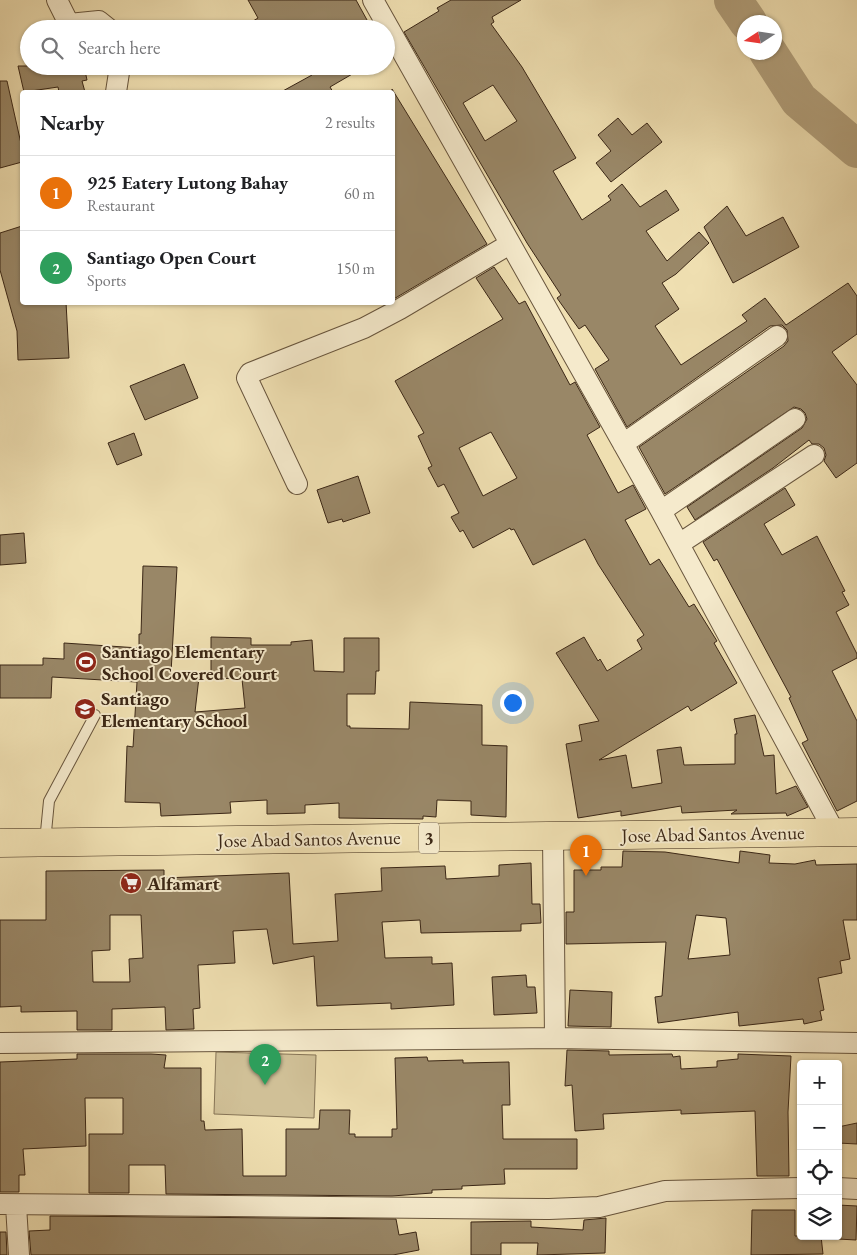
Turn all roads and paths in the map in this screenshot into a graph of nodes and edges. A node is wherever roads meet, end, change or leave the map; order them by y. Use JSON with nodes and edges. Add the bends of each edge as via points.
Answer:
{"nodes":[{"id":1,"x":57,"y":0,"type":"edge"},
{"id":2,"x":373,"y":0,"type":"edge"},
{"id":3,"x":67,"y":20,"type":"edge"},
{"id":4,"x":384,"y":20,"type":"edge"},
{"id":5,"x":395,"y":39,"type":"edge"},
{"id":6,"x":119,"y":75,"type":"edge"},
{"id":7,"x":116,"y":90,"type":"edge"},
{"id":8,"x":510,"y":244,"type":"junction"},
{"id":9,"x":778,"y":336,"type":"dead end"},
{"id":10,"x":795,"y":419,"type":"dead end"},
{"id":11,"x":623,"y":444,"type":"junction"},
{"id":12,"x":814,"y":455,"type":"dead end"},
{"id":13,"x":296,"y":484,"type":"dead end"},
{"id":14,"x":661,"y":511,"type":"junction"},
{"id":15,"x":679,"y":544,"type":"junction"},
{"id":16,"x":94,"y":715,"type":"dead end"},
{"id":17,"x":846,"y":833,"type":"edge"},
{"id":18,"x":553,"y":836,"type":"junction"},
{"id":19,"x":45,"y":842,"type":"junction"},
{"id":20,"x":0,"y":843,"type":"edge"},
{"id":21,"x":555,"y":1038,"type":"junction"},
{"id":22,"x":0,"y":1043,"type":"edge"},
{"id":23,"x":857,"y":1043,"type":"edge"},
{"id":24,"x":797,"y":1188,"type":"edge"},
{"id":25,"x":842,"y":1188,"type":"edge"},
{"id":26,"x":857,"y":1189,"type":"edge"},
{"id":27,"x":8,"y":1205,"type":"edge"},
{"id":28,"x":19,"y":1255,"type":"edge"}],
"edges":[{"from":1,"to":3,"type":"street"},
{"from":2,"to":4,"type":"street"},
{"from":5,"to":8,"type":"street"},
{"from":6,"to":7,"type":"street"},
{"from":8,"to":11,"type":"street"},
{"from":8,"to":13,"type":"street","via":[[364,328],[250,373],[247,378]]},
{"from":9,"to":11,"type":"street"},
{"from":10,"to":14,"type":"street"},
{"from":11,"to":14,"type":"street"},
{"from":12,"to":15,"type":"street"},
{"from":14,"to":15,"type":"street"},
{"from":15,"to":17,"type":"street"},
{"from":16,"to":19,"type":"lane","via":[[49,800]]},
{"from":17,"to":18,"type":"highway","name":"Jose Abad Santos Avenue","number":"3"},
{"from":18,"to":19,"type":"highway","name":"Jose Abad Santos Avenue","number":"3"},
{"from":18,"to":21,"type":"street"},
{"from":19,"to":20,"type":"highway","name":"Jose Abad Santos Avenue","number":"3"},
{"from":21,"to":22,"type":"street"},
{"from":21,"to":23,"type":"street"},
{"from":24,"to":27,"type":"street","via":[[665,1191],[599,1207],[549,1209]]},
{"from":25,"to":26,"type":"street"},
{"from":27,"to":28,"type":"street"}]}
